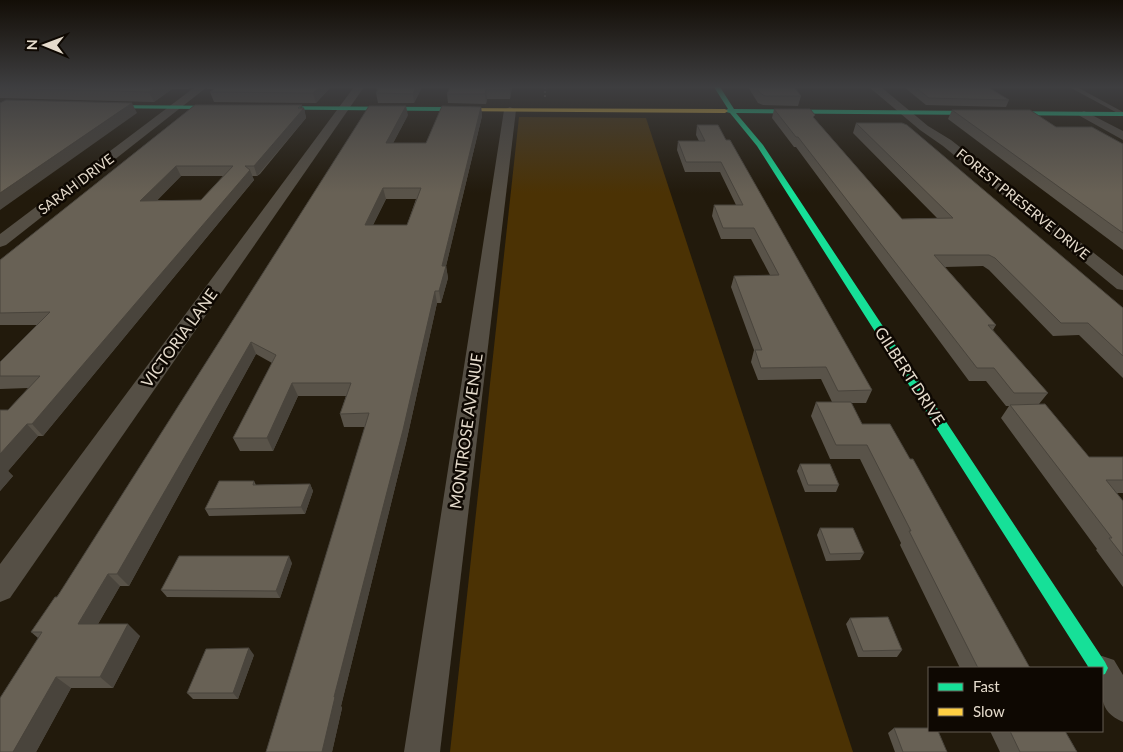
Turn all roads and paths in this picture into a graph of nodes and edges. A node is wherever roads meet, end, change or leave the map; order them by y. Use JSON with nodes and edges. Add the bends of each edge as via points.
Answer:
{"nodes":[{"id":1,"x":155,"y":122,"type":"edge"},
{"id":2,"x":334,"y":122,"type":"edge"},
{"id":3,"x":508,"y":122,"type":"edge"},
{"id":4,"x":741,"y":122,"type":"edge"},
{"id":5,"x":918,"y":122,"type":"edge"},
{"id":6,"x":1098,"y":122,"type":"edge"},
{"id":7,"x":1123,"y":136,"type":"edge"},
{"id":8,"x":0,"y":242,"type":"edge"},
{"id":9,"x":1123,"y":285,"type":"edge"},
{"id":10,"x":0,"y":588,"type":"edge"},
{"id":11,"x":1098,"y":667,"type":"edge"},
{"id":12,"x":1103,"y":674,"type":"edge"},
{"id":13,"x":1123,"y":705,"type":"edge"},
{"id":14,"x":422,"y":752,"type":"edge"}],
"edges":[{"from":1,"to":8,"type":"street","name":"SARAH DRIVE"},
{"from":2,"to":10,"type":"street","name":"VICTORIA LANE"},
{"from":3,"to":14,"type":"street","name":"MONTROSE AVENUE"},
{"from":4,"to":11,"type":"street","name":"GILBERT DRIVE","via":[[760,145]]},
{"from":5,"to":9,"type":"street","name":"FOREST PRESERVE DRIVE"},
{"from":6,"to":7,"type":"street"},
{"from":12,"to":13,"type":"street"}]}
